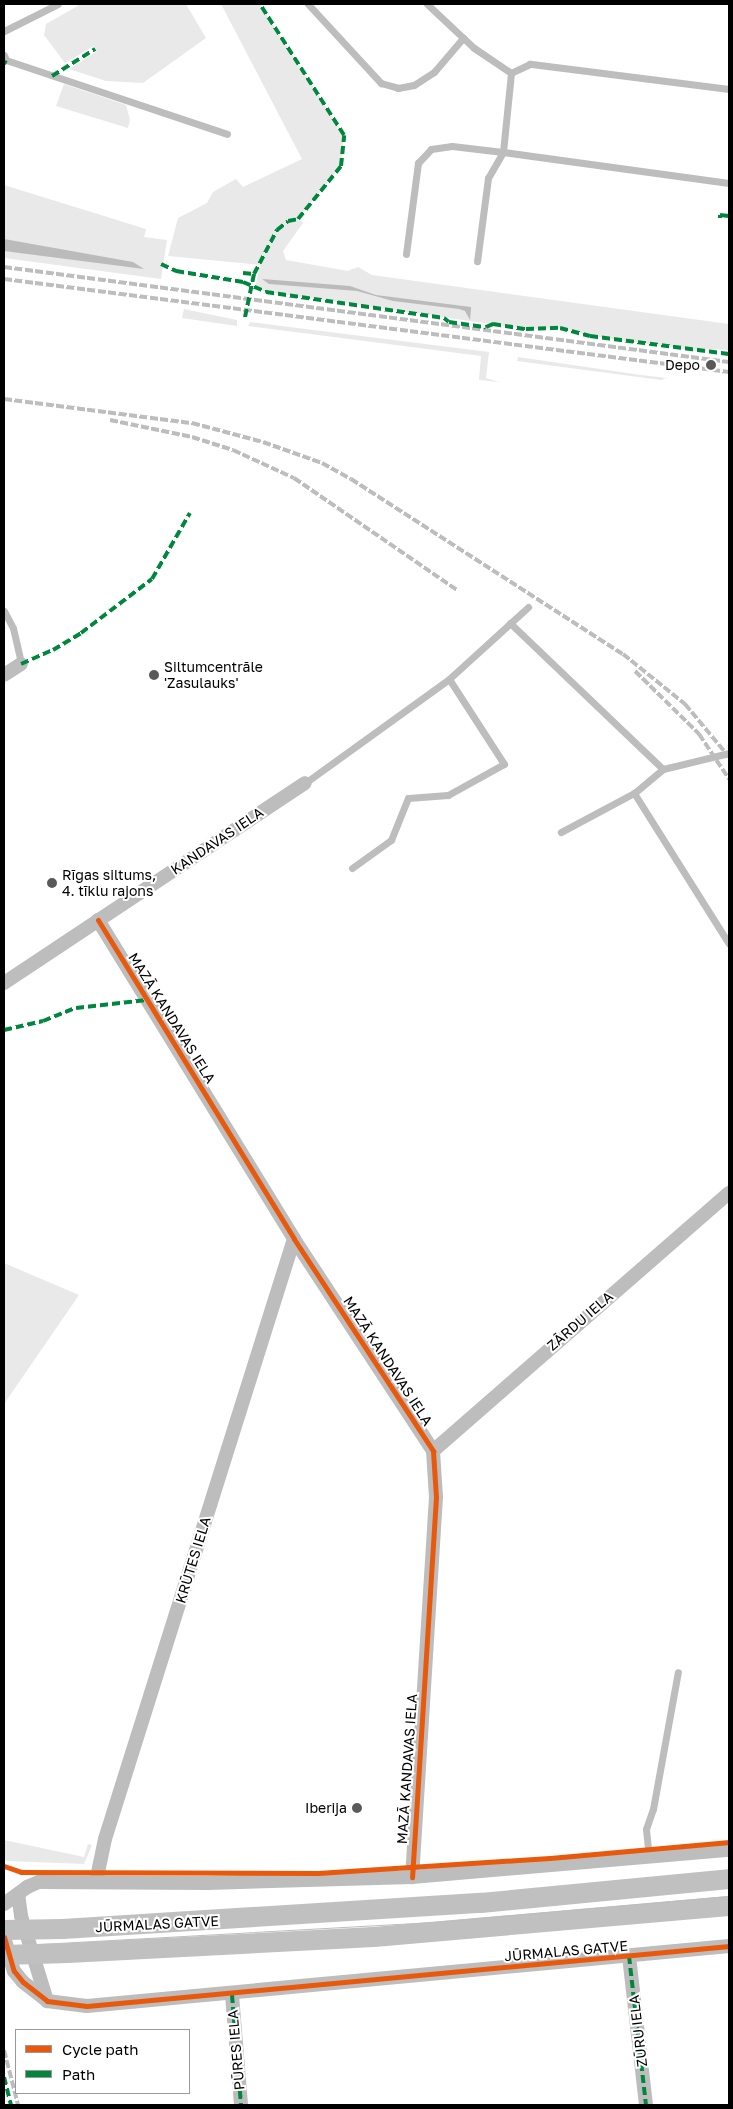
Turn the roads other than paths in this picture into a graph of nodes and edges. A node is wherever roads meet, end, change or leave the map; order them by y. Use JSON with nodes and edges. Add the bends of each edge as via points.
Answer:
{"nodes":[{"id":1,"x":58,"y":4,"type":"edge"},
{"id":2,"x":308,"y":4,"type":"edge"},
{"id":3,"x":427,"y":4,"type":"edge"},
{"id":4,"x":4,"y":31,"type":"edge"},
{"id":5,"x":463,"y":38,"type":"junction"},
{"id":6,"x":4,"y":54,"type":"edge"},
{"id":7,"x":511,"y":72,"type":"junction"},
{"id":8,"x":729,"y":89,"type":"edge"},
{"id":9,"x":227,"y":134,"type":"dead end"},
{"id":10,"x":502,"y":152,"type":"junction"},
{"id":11,"x":729,"y":183,"type":"edge"},
{"id":12,"x":406,"y":254,"type":"dead end"},
{"id":13,"x":477,"y":261,"type":"dead end"},
{"id":14,"x":528,"y":607,"type":"dead end"},
{"id":15,"x":4,"y":611,"type":"edge"},
{"id":16,"x":510,"y":623,"type":"junction"},
{"id":17,"x":21,"y":664,"type":"joint"},
{"id":18,"x":4,"y":675,"type":"edge"},
{"id":19,"x":449,"y":679,"type":"junction"},
{"id":20,"x":729,"y":753,"type":"edge"},
{"id":21,"x":663,"y":769,"type":"junction"},
{"id":22,"x":305,"y":783,"type":"joint"},
{"id":23,"x":634,"y":793,"type":"junction"},
{"id":24,"x":561,"y":832,"type":"dead end"},
{"id":25,"x":352,"y":868,"type":"dead end"},
{"id":26,"x":98,"y":920,"type":"junction"},
{"id":27,"x":729,"y":944,"type":"edge"},
{"id":28,"x":4,"y":983,"type":"edge"},
{"id":29,"x":729,"y":1193,"type":"edge"},
{"id":30,"x":294,"y":1239,"type":"junction"},
{"id":31,"x":433,"y":1451,"type":"junction"},
{"id":32,"x":678,"y":1672,"type":"dead end"},
{"id":33,"x":729,"y":1850,"type":"edge"},
{"id":34,"x":649,"y":1858,"type":"junction"},
{"id":35,"x":412,"y":1877,"type":"junction"},
{"id":36,"x":729,"y":1879,"type":"edge"},
{"id":37,"x":96,"y":1882,"type":"junction"},
{"id":38,"x":18,"y":1894,"type":"junction"},
{"id":39,"x":4,"y":1904,"type":"edge"},
{"id":40,"x":729,"y":1906,"type":"edge"},
{"id":41,"x":4,"y":1930,"type":"edge"},
{"id":42,"x":4,"y":1937,"type":"edge"},
{"id":43,"x":729,"y":1946,"type":"edge"},
{"id":44,"x":4,"y":1955,"type":"edge"},
{"id":45,"x":629,"y":1956,"type":"junction"},
{"id":46,"x":232,"y":1995,"type":"junction"},
{"id":47,"x":47,"y":2001,"type":"junction"},
{"id":48,"x":241,"y":2105,"type":"edge"},
{"id":49,"x":646,"y":2105,"type":"edge"}],
"edges":[{"from":1,"to":4,"type":"lane"},
{"from":2,"to":5,"type":"lane","via":[[381,83],[398,88],[414,85],[434,72]]},
{"from":3,"to":5,"type":"lane"},
{"from":5,"to":7,"type":"lane"},
{"from":6,"to":9,"type":"lane","via":[[6,60]]},
{"from":7,"to":8,"type":"lane","via":[[530,64]]},
{"from":7,"to":10,"type":"lane"},
{"from":10,"to":11,"type":"lane"},
{"from":10,"to":12,"type":"lane","via":[[452,146],[430,149],[418,163]]},
{"from":10,"to":13,"type":"lane","via":[[488,178]]},
{"from":14,"to":16,"type":"lane"},
{"from":15,"to":17,"type":"lane","via":[[13,628]]},
{"from":16,"to":19,"type":"lane"},
{"from":16,"to":21,"type":"lane"},
{"from":17,"to":18,"type":"street"},
{"from":19,"to":22,"type":"lane"},
{"from":19,"to":25,"type":"lane","via":[[504,764],[448,795],[408,798],[391,840]]},
{"from":20,"to":21,"type":"lane"},
{"from":21,"to":23,"type":"lane"},
{"from":22,"to":26,"type":"street","name":"KANDAVAS IELA"},
{"from":23,"to":24,"type":"lane"},
{"from":23,"to":27,"type":"lane"},
{"from":26,"to":28,"type":"street","name":"KANDAVAS IELA"},
{"from":26,"to":30,"type":"street","name":"MAZĀ KANDAVAS IELA"},
{"from":29,"to":31,"type":"street","name":"ZĀRDU IELA"},
{"from":30,"to":31,"type":"street","name":"MAZĀ KANDAVAS IELA"},
{"from":30,"to":37,"type":"street","name":"KRŪTES IELA","via":[[105,1839]]},
{"from":31,"to":35,"type":"street","name":"MAZĀ KANDAVAS IELA","via":[[436,1497]]},
{"from":32,"to":34,"type":"lane","via":[[653,1810],[646,1829]]},
{"from":33,"to":34,"type":"street"},
{"from":34,"to":35,"type":"street"},
{"from":35,"to":37,"type":"street","via":[[266,1882]]},
{"from":36,"to":41,"type":"main road","name":"JŪRMALAS GATVE","bridge":true,"via":[[471,1904]]},
{"from":37,"to":38,"type":"street","via":[[39,1882]]},
{"from":38,"to":39,"type":"street"},
{"from":38,"to":47,"type":"street","via":[[20,1916]]},
{"from":40,"to":44,"type":"main road","name":"JŪRMALAS GATVE","bridge":true,"via":[[374,1937]]},
{"from":42,"to":47,"type":"street","via":[[14,1971]]},
{"from":43,"to":45,"type":"street","name":"JŪRMALAS GATVE"},
{"from":45,"to":46,"type":"street","name":"JŪRMALAS GATVE"},
{"from":45,"to":49,"type":"street","name":"ZŪRU IELA"},
{"from":46,"to":47,"type":"street","name":"JŪRMALAS GATVE","via":[[87,2006]]},
{"from":46,"to":48,"type":"street","name":"PŪRES IELA"}]}
